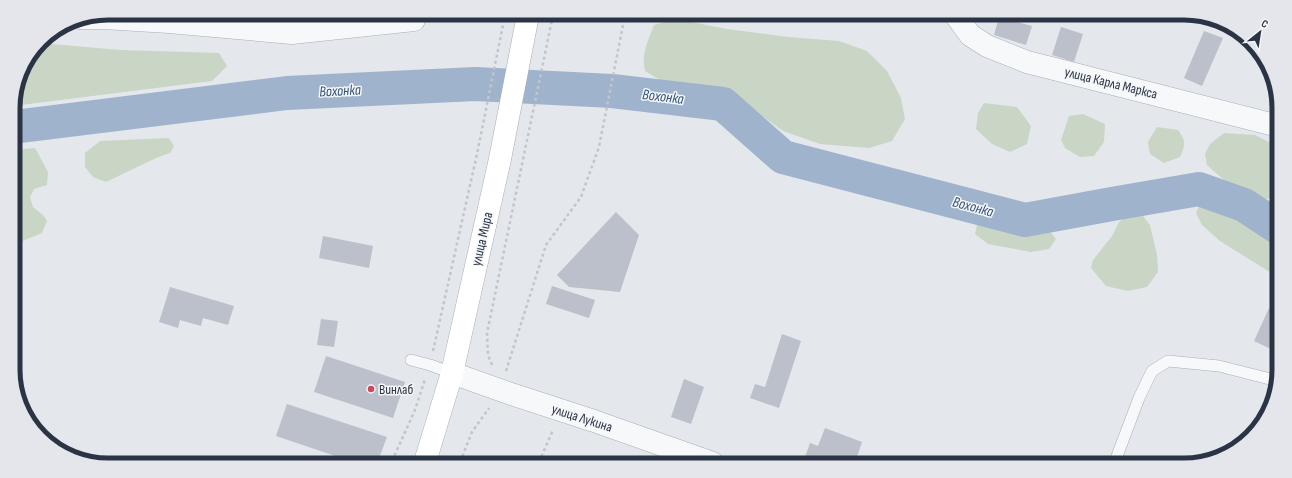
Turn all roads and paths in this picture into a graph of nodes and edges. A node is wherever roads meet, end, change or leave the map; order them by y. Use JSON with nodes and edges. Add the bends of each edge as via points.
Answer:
{"nodes":[{"id":1,"x":125,"y":20,"type":"edge"},
{"id":2,"x":414,"y":20,"type":"edge"},
{"id":3,"x":504,"y":20,"type":"edge"},
{"id":4,"x":528,"y":20,"type":"edge"},
{"id":5,"x":552,"y":20,"type":"edge"},
{"id":6,"x":624,"y":20,"type":"edge"},
{"id":7,"x":959,"y":20,"type":"edge"},
{"id":8,"x":1272,"y":124,"type":"edge"},
{"id":9,"x":411,"y":360,"type":"dead end"},
{"id":10,"x":430,"y":365,"type":"junction"},
{"id":11,"x":452,"y":373,"type":"junction"},
{"id":12,"x":1271,"y":379,"type":"edge"},
{"id":13,"x":500,"y":391,"type":"junction"},
{"id":14,"x":561,"y":411,"type":"junction"},
{"id":15,"x":393,"y":458,"type":"edge"},
{"id":16,"x":426,"y":458,"type":"edge"},
{"id":17,"x":462,"y":458,"type":"edge"},
{"id":18,"x":541,"y":458,"type":"edge"},
{"id":19,"x":699,"y":458,"type":"edge"},
{"id":20,"x":1116,"y":458,"type":"edge"}],
"edges":[{"from":1,"to":2,"type":"street","via":[[292,32]]},
{"from":3,"to":10,"type":"path"},
{"from":4,"to":11,"type":"main road","name":"улица Мира","via":[[500,159]]},
{"from":5,"to":13,"type":"path","via":[[487,332],[488,355]]},
{"from":6,"to":13,"type":"path","via":[[599,147],[581,197],[546,245]]},
{"from":7,"to":8,"type":"street","name":"улица Карла Маркса","via":[[970,35],[987,46],[1027,62]]},
{"from":9,"to":10,"type":"lane"},
{"from":10,"to":11,"type":"lane"},
{"from":10,"to":15,"type":"path","via":[[415,410]]},
{"from":11,"to":13,"type":"street","name":"улица Лукина"},
{"from":11,"to":16,"type":"main road","name":"улица Мира"},
{"from":12,"to":20,"type":"lane","via":[[1219,366],[1168,361],[1152,371]]},
{"from":13,"to":14,"type":"street","name":"улица Лукина"},
{"from":13,"to":17,"type":"path","via":[[472,432]]},
{"from":14,"to":18,"type":"path"},
{"from":14,"to":19,"type":"street","name":"улица Лукина"}]}
